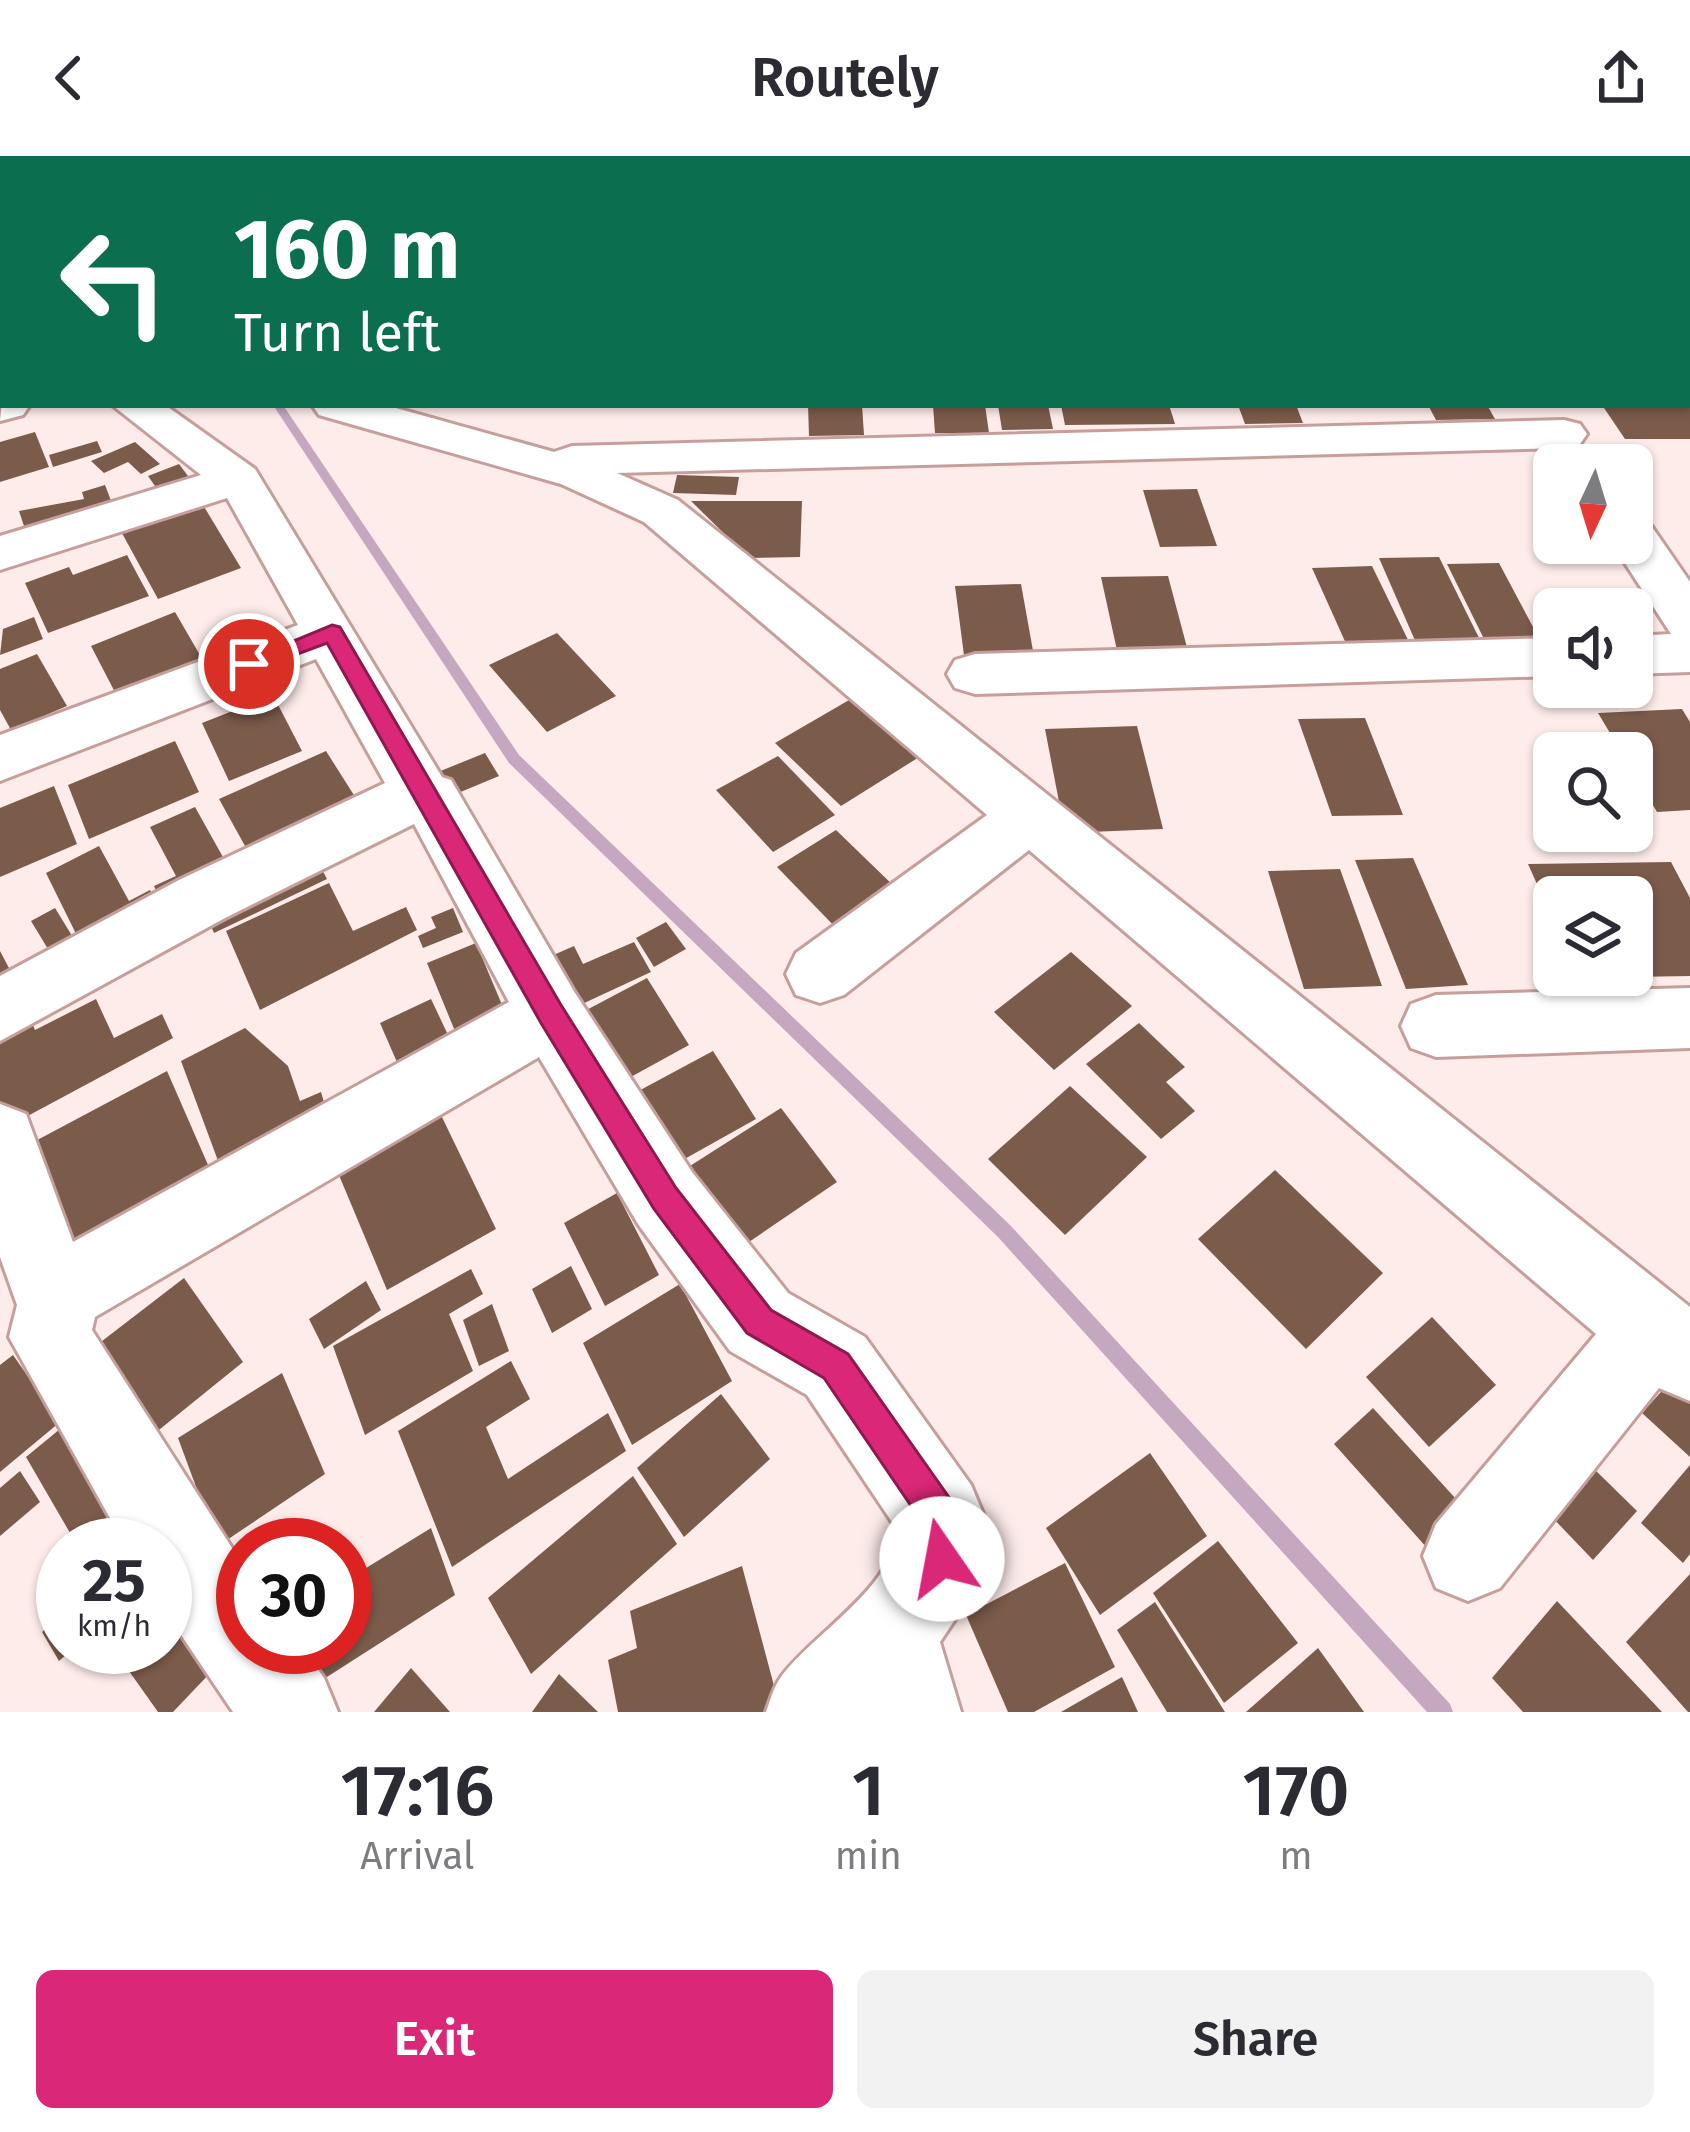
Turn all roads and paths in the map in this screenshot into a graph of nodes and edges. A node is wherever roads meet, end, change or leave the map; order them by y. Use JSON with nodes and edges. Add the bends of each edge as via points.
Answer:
{"nodes":[{"id":1,"x":139,"y":408,"type":"edge"},
{"id":2,"x":345,"y":408,"type":"edge"},
{"id":3,"x":1565,"y":434,"type":"edge"},
{"id":4,"x":532,"y":461,"type":"junction"},
{"id":5,"x":238,"y":478,"type":"junction"},
{"id":6,"x":0,"y":554,"type":"edge"},
{"id":7,"x":1651,"y":564,"type":"edge"},
{"id":8,"x":1690,"y":622,"type":"edge"},
{"id":9,"x":332,"y":632,"type":"junction"},
{"id":10,"x":1690,"y":653,"type":"edge"},
{"id":11,"x":1653,"y":654,"type":"edge"},
{"id":12,"x":1533,"y":658,"type":"edge"},
{"id":13,"x":975,"y":674,"type":"dead end"},
{"id":14,"x":0,"y":759,"type":"edge"},
{"id":15,"x":421,"y":793,"type":"junction"},
{"id":16,"x":1031,"y":815,"type":"junction"},
{"id":17,"x":820,"y":974,"type":"dead end"},
{"id":18,"x":0,"y":1011,"type":"edge"},
{"id":19,"x":551,"y":1014,"type":"junction"},
{"id":20,"x":1690,"y":1018,"type":"edge"},
{"id":21,"x":1436,"y":1026,"type":"dead end"},
{"id":22,"x":0,"y":1139,"type":"edge"},
{"id":23,"x":60,"y":1293,"type":"junction"},
{"id":24,"x":1671,"y":1345,"type":"edge"},
{"id":25,"x":1468,"y":1556,"type":"dead end"},
{"id":26,"x":216,"y":1606,"type":"edge"},
{"id":27,"x":902,"y":1672,"type":"edge"},
{"id":28,"x":264,"y":1674,"type":"edge"},
{"id":29,"x":290,"y":1712,"type":"edge"},
{"id":30,"x":814,"y":1712,"type":"edge"}],
"edges":[{"from":1,"to":5,"type":"street"},
{"from":2,"to":4,"type":"street"},
{"from":3,"to":4,"type":"street"},
{"from":4,"to":16,"type":"street","via":[[662,511]]},
{"from":5,"to":6,"type":"street"},
{"from":5,"to":9,"type":"street"},
{"from":7,"to":8,"type":"street"},
{"from":9,"to":14,"type":"street"},
{"from":9,"to":15,"type":"street"},
{"from":10,"to":11,"type":"street"},
{"from":12,"to":13,"type":"street"},
{"from":15,"to":18,"type":"street","via":[[202,899]]},
{"from":15,"to":19,"type":"street","via":[[430,796]]},
{"from":16,"to":17,"type":"street"},
{"from":16,"to":24,"type":"street"},
{"from":19,"to":23,"type":"street"},
{"from":19,"to":27,"type":"street","via":[[665,1198],[759,1322],[836,1366],[940,1516],[942,1559]]},
{"from":20,"to":21,"type":"street"},
{"from":22,"to":23,"type":"street","via":[[49,1286]]},
{"from":23,"to":26,"type":"street","via":[[50,1337]]},
{"from":24,"to":25,"type":"street"},
{"from":27,"to":30,"type":"street"},
{"from":28,"to":29,"type":"street"}]}
